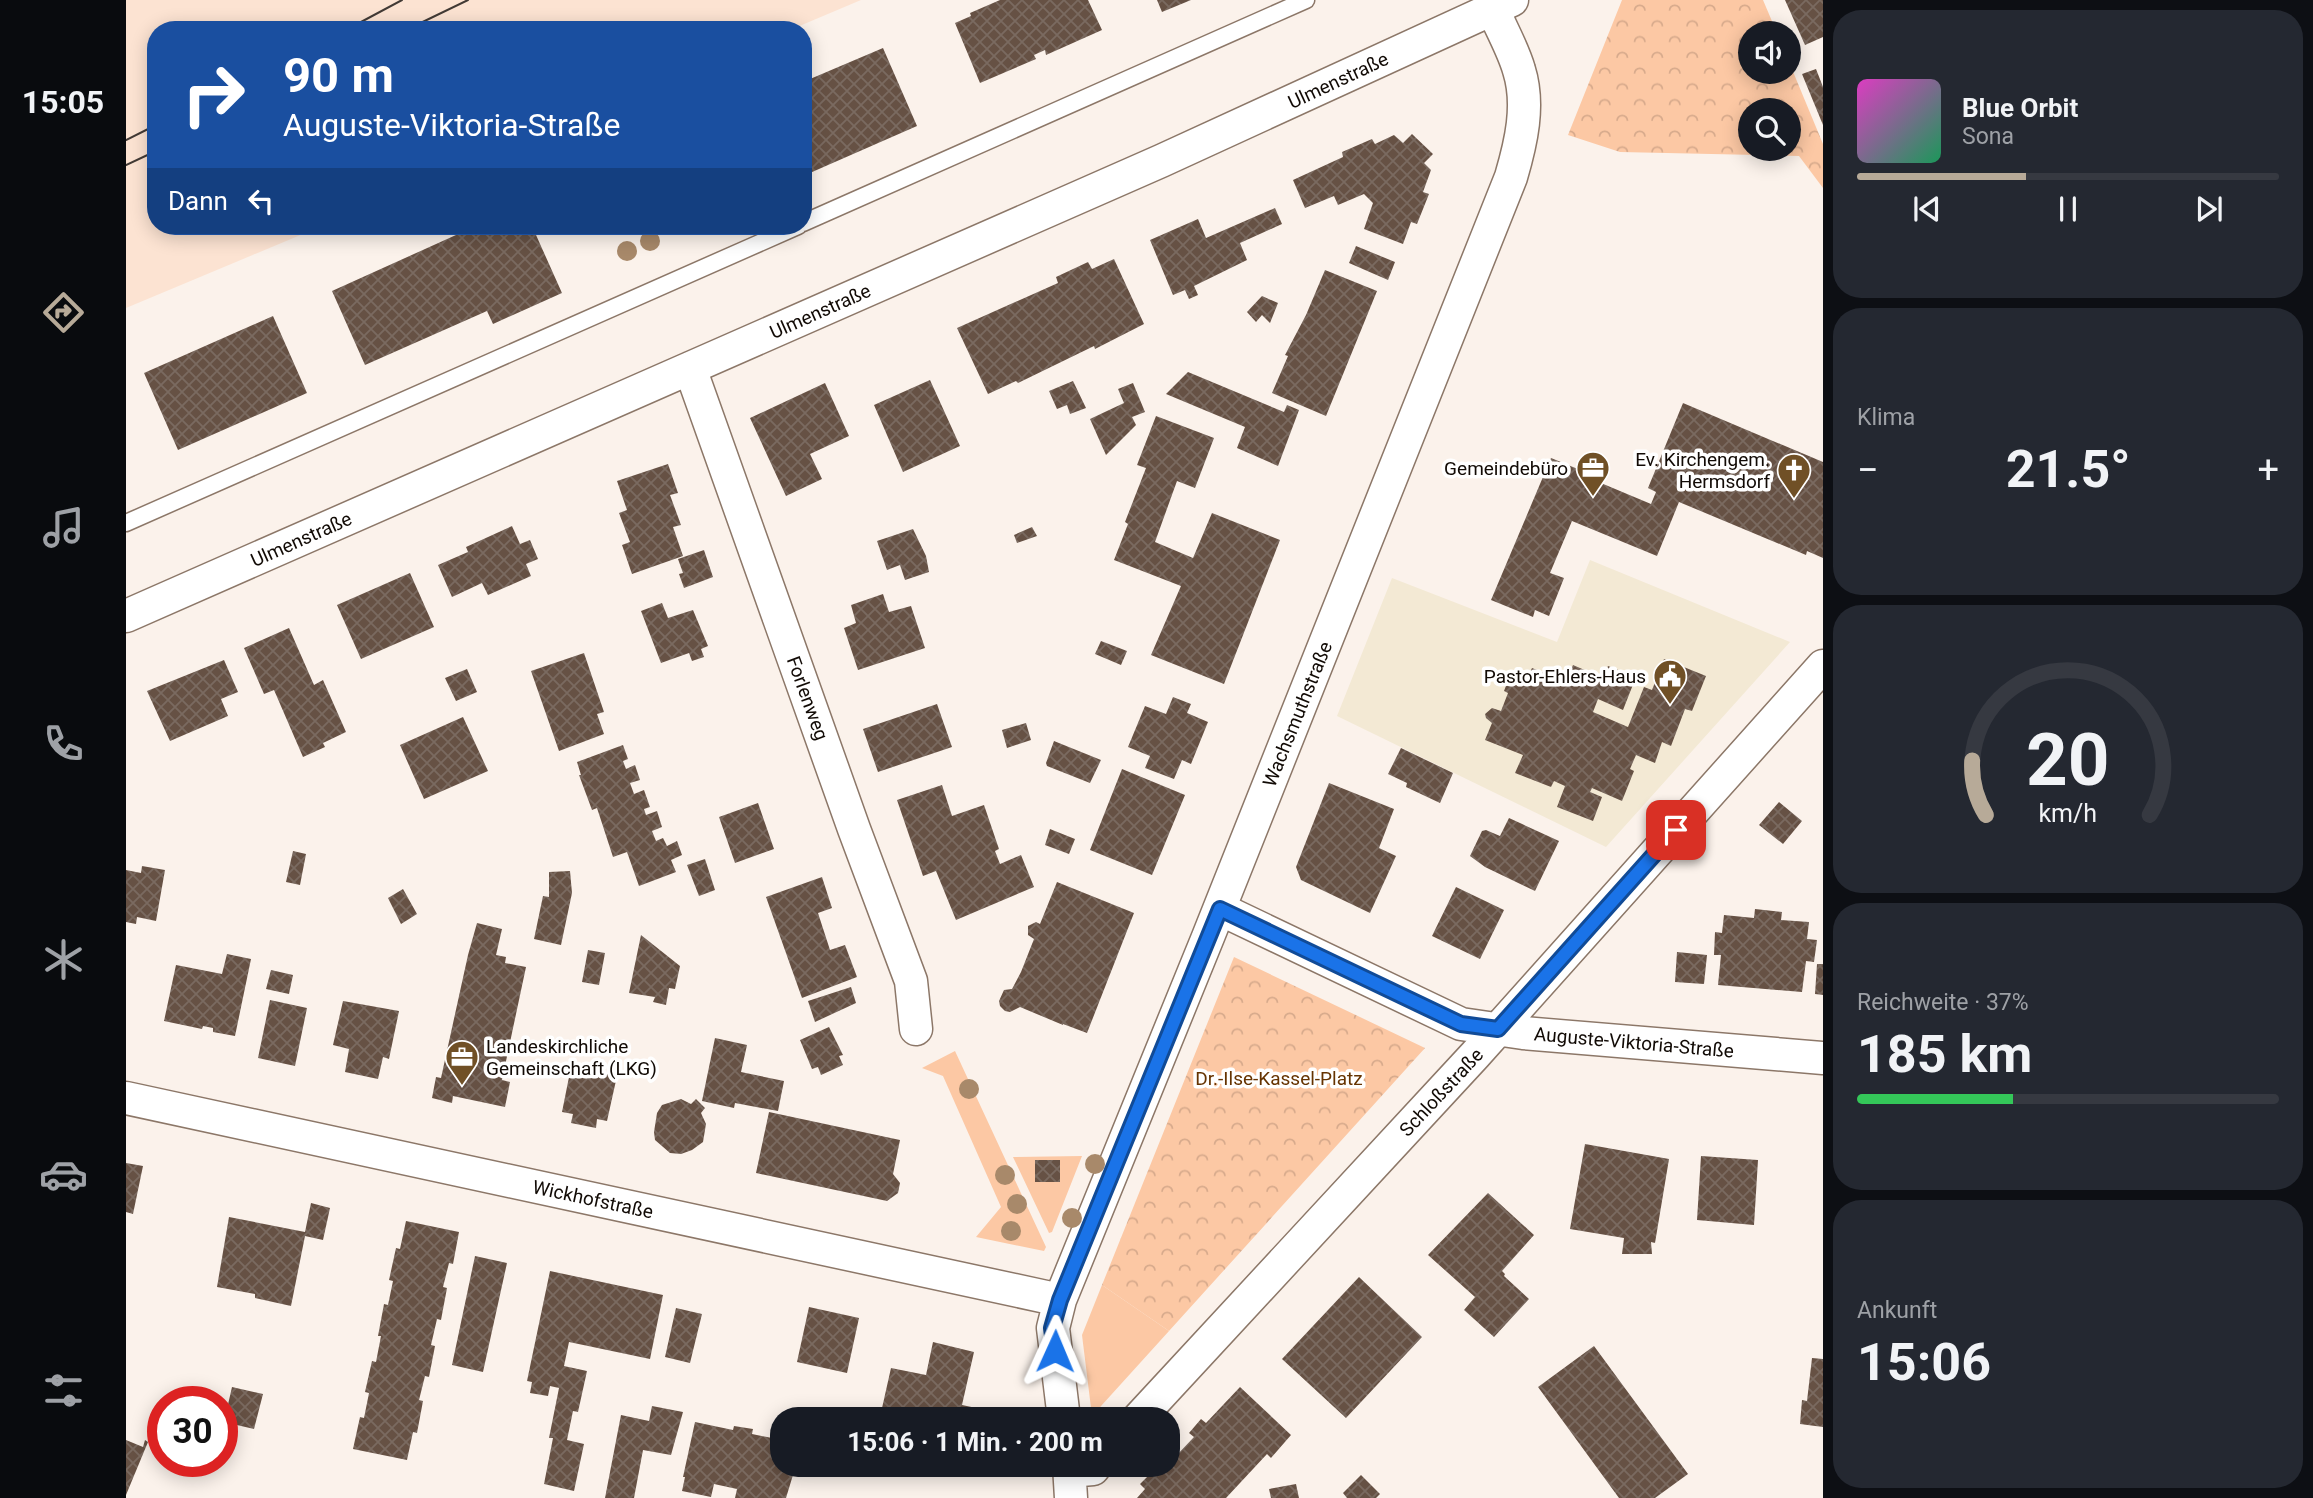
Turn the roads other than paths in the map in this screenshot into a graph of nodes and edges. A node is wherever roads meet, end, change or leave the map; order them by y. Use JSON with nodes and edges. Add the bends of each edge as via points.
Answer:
{"nodes":[{"id":1,"x":1306,"y":0,"type":"edge"},
{"id":2,"x":1502,"y":5,"type":"edge"},
{"id":3,"x":812,"y":219,"type":"edge"},
{"id":4,"x":778,"y":235,"type":"edge"},
{"id":5,"x":690,"y":368,"type":"junction"},
{"id":6,"x":126,"y":523,"type":"edge"},
{"id":7,"x":126,"y":616,"type":"edge"},
{"id":8,"x":1823,"y":666,"type":"edge"},
{"id":9,"x":1220,"y":909,"type":"junction"},
{"id":10,"x":916,"y":1029,"type":"dead end"},
{"id":11,"x":1498,"y":1029,"type":"junction"},
{"id":12,"x":1823,"y":1058,"type":"edge"},
{"id":13,"x":126,"y":1098,"type":"edge"},
{"id":14,"x":1060,"y":1300,"type":"junction"},
{"id":15,"x":1062,"y":1407,"type":"edge"},
{"id":16,"x":1149,"y":1407,"type":"edge"}],
"edges":[{"from":1,"to":3,"type":"lane"},
{"from":2,"to":5,"type":"street","name":"Ulmenstraße"},
{"from":2,"to":9,"type":"street","name":"Wachsmuthstraße","via":[[1523,92],[1523,127],[1511,177]]},
{"from":4,"to":6,"type":"lane"},
{"from":5,"to":7,"type":"street","name":"Ulmenstraße"},
{"from":5,"to":10,"type":"street","name":"Forlenweg","via":[[911,981]]},
{"from":8,"to":11,"type":"street","name":"Schloßstraße"},
{"from":9,"to":11,"type":"street","name":"Auguste-Viktoria-Straße","via":[[1461,1024]]},
{"from":9,"to":14,"type":"street","name":"Wachsmuthstraße"},
{"from":11,"to":12,"type":"street","name":"Auguste-Viktoria-Straße"},
{"from":11,"to":16,"type":"street","name":"Schloßstraße"},
{"from":13,"to":14,"type":"street","name":"Wickhofstraße"},
{"from":14,"to":15,"type":"street","name":"Wachsmuthstraße","via":[[1052,1328]]}]}
